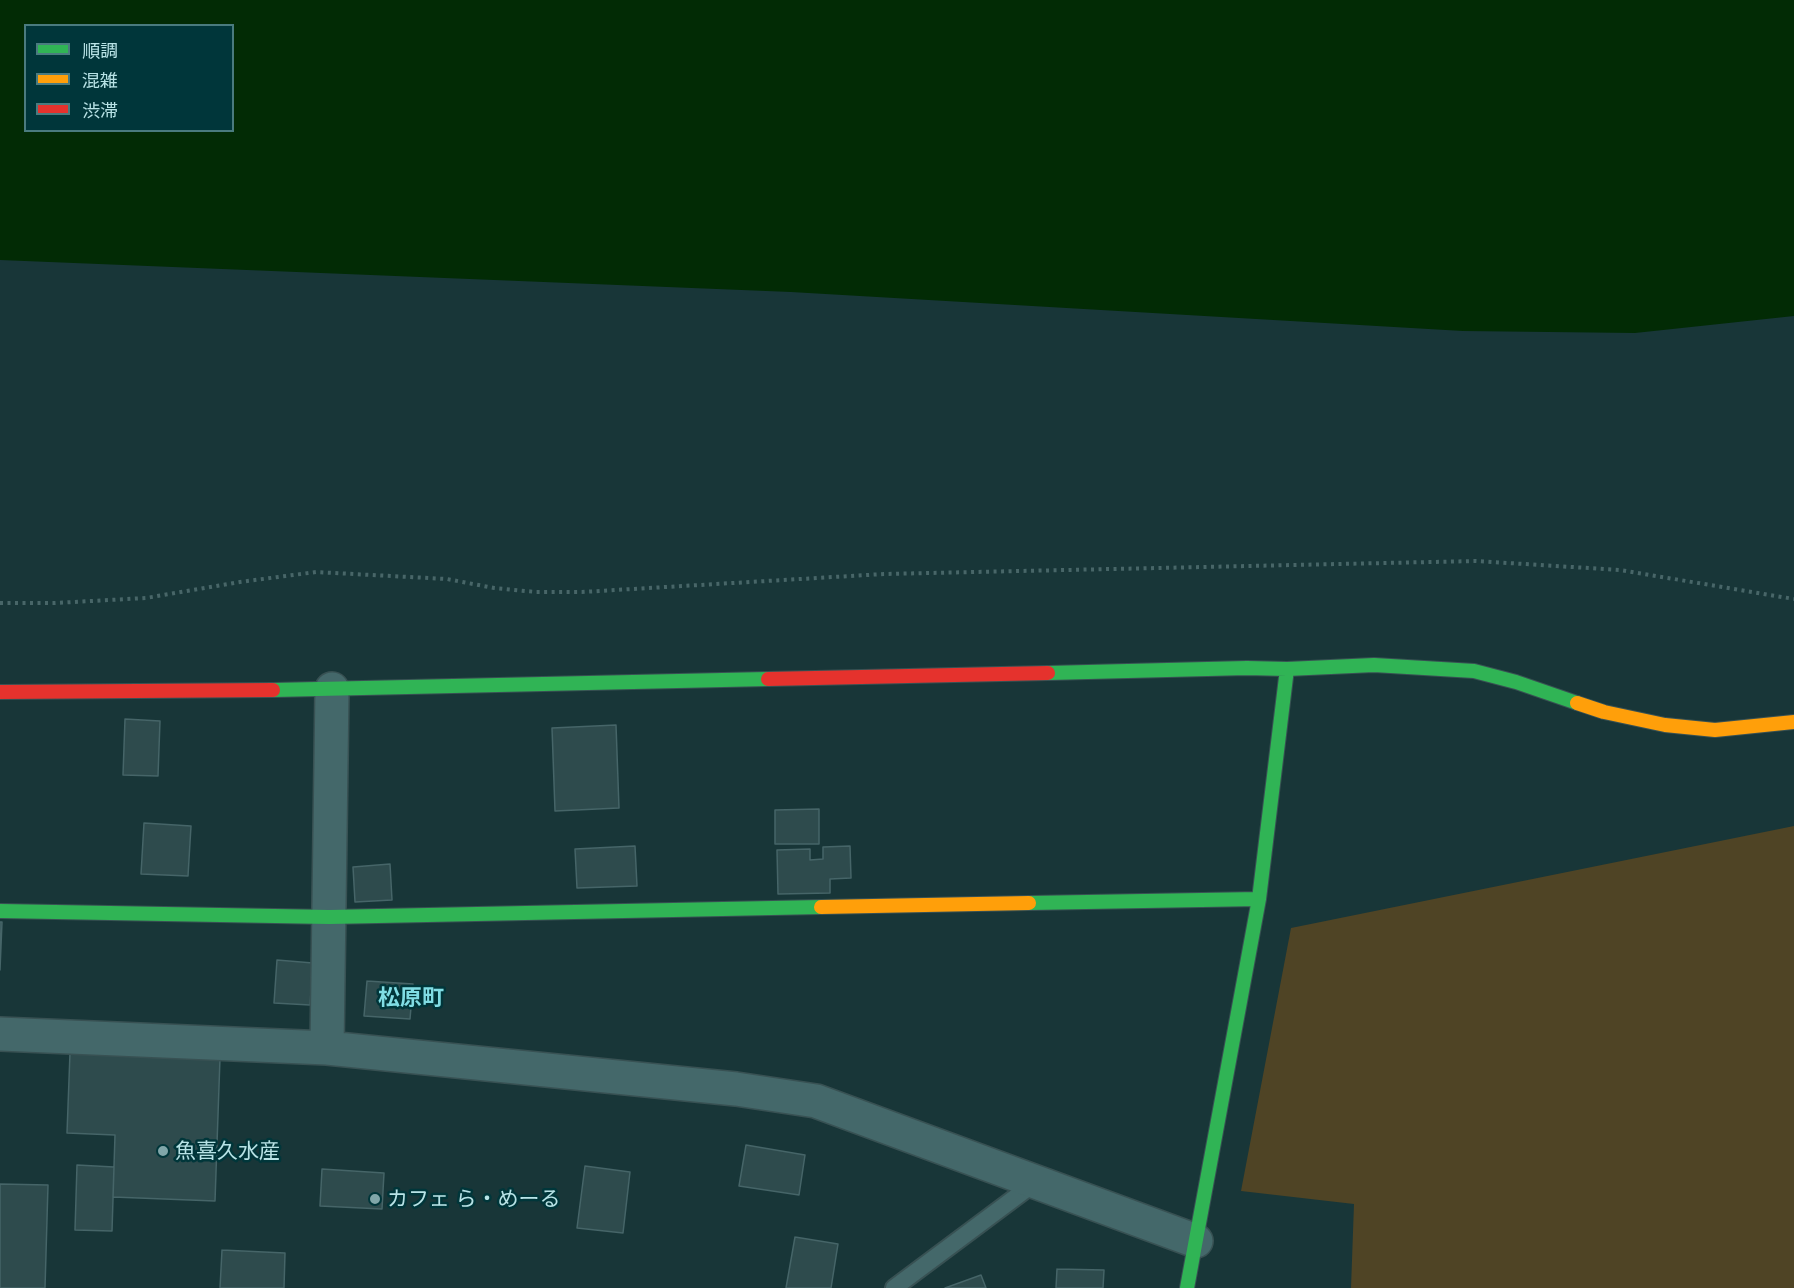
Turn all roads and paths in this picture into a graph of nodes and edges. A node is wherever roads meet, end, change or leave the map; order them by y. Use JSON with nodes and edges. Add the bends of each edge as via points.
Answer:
{"nodes":[{"id":1,"x":1794,"y":598,"type":"edge"},
{"id":2,"x":0,"y":603,"type":"edge"},
{"id":3,"x":1287,"y":669,"type":"junction"},
{"id":4,"x":332,"y":689,"type":"junction"},
{"id":5,"x":0,"y":692,"type":"edge"},
{"id":6,"x":1794,"y":722,"type":"edge"},
{"id":7,"x":1259,"y":899,"type":"junction"},
{"id":8,"x":0,"y":910,"type":"edge"},
{"id":9,"x":329,"y":917,"type":"junction"},
{"id":10,"x":0,"y":1034,"type":"edge"},
{"id":11,"x":327,"y":1048,"type":"junction"},
{"id":12,"x":1036,"y":1182,"type":"junction"},
{"id":13,"x":1196,"y":1241,"type":"junction"},
{"id":14,"x":894,"y":1288,"type":"edge"},
{"id":15,"x":1187,"y":1288,"type":"edge"}],
"edges":[{"from":1,"to":2,"type":"path","via":[[1620,570],[1476,561],[884,573],[582,592],[536,592],[447,579],[316,572],[146,598]]},
{"from":3,"to":4,"type":"street"},
{"from":3,"to":6,"type":"street","via":[[1374,665],[1473,671],[1604,712],[1665,725],[1715,729]]},
{"from":3,"to":7,"type":"street"},
{"from":4,"to":5,"type":"street"},
{"from":4,"to":9,"type":"street"},
{"from":7,"to":9,"type":"street"},
{"from":7,"to":13,"type":"street"},
{"from":8,"to":9,"type":"street"},
{"from":9,"to":11,"type":"street"},
{"from":10,"to":11,"type":"street"},
{"from":11,"to":12,"type":"street","via":[[736,1089],[816,1101]]},
{"from":12,"to":13,"type":"street"},
{"from":12,"to":14,"type":"lane"},
{"from":13,"to":15,"type":"street"}]}
